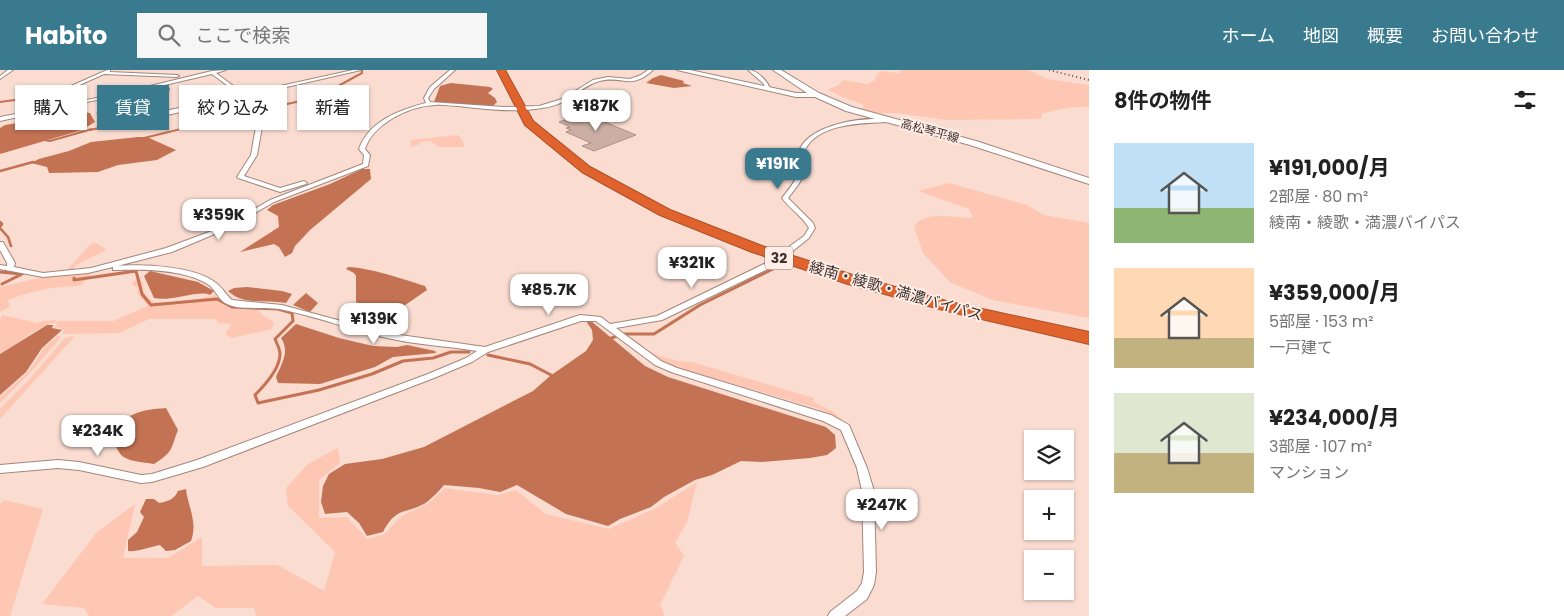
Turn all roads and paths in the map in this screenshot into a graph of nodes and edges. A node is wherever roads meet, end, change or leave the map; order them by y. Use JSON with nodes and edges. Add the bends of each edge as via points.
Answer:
{"nodes":[{"id":1,"x":11,"y":70,"type":"edge"},
{"id":2,"x":111,"y":70,"type":"edge"},
{"id":3,"x":224,"y":70,"type":"edge"},
{"id":4,"x":359,"y":70,"type":"edge"},
{"id":5,"x":453,"y":70,"type":"edge"},
{"id":6,"x":501,"y":70,"type":"edge"},
{"id":7,"x":510,"y":70,"type":"edge"},
{"id":8,"x":651,"y":70,"type":"edge"},
{"id":9,"x":680,"y":70,"type":"edge"},
{"id":10,"x":750,"y":70,"type":"edge"},
{"id":11,"x":776,"y":70,"type":"edge"},
{"id":12,"x":692,"y":71,"type":"edge"},
{"id":13,"x":212,"y":72,"type":"junction"},
{"id":14,"x":103,"y":73,"type":"junction"},
{"id":15,"x":193,"y":76,"type":"junction"},
{"id":16,"x":0,"y":78,"type":"edge"},
{"id":17,"x":75,"y":85,"type":"edge"},
{"id":18,"x":156,"y":85,"type":"edge"},
{"id":19,"x":229,"y":85,"type":"edge"},
{"id":20,"x":287,"y":86,"type":"edge"},
{"id":21,"x":769,"y":89,"type":"junction"},
{"id":22,"x":816,"y":95,"type":"junction"},
{"id":23,"x":97,"y":98,"type":"edge"},
{"id":24,"x":429,"y":104,"type":"junction"},
{"id":25,"x":520,"y":107,"type":"junction"},
{"id":26,"x":0,"y":119,"type":"edge"},
{"id":27,"x":889,"y":120,"type":"junction"},
{"id":28,"x":259,"y":130,"type":"edge"},
{"id":29,"x":336,"y":175,"type":"junction"},
{"id":30,"x":1089,"y":181,"type":"edge"},
{"id":31,"x":0,"y":244,"type":"edge"},
{"id":32,"x":783,"y":256,"type":"junction"},
{"id":33,"x":0,"y":267,"type":"edge"},
{"id":34,"x":10,"y":267,"type":"junction"},
{"id":35,"x":88,"y":271,"type":"junction"},
{"id":36,"x":609,"y":327,"type":"junction"},
{"id":37,"x":1089,"y":330,"type":"edge"},
{"id":38,"x":619,"y":335,"type":"joint"},
{"id":39,"x":1089,"y":338,"type":"edge"},
{"id":40,"x":485,"y":350,"type":"junction"},
{"id":41,"x":0,"y":469,"type":"edge"},
{"id":42,"x":835,"y":616,"type":"edge"}],
"edges":[{"from":1,"to":16,"type":"street"},
{"from":2,"to":14,"type":"street"},
{"from":3,"to":13,"type":"street"},
{"from":4,"to":20,"type":"street"},
{"from":5,"to":24,"type":"street","via":[[432,88],[426,98]]},
{"from":6,"to":25,"type":"highway","name":"綾南・綾歌・満濃バイパス","number":"32","via":[[504,85]]},
{"from":7,"to":25,"type":"highway","name":"綾南・綾歌・満濃バイパス","number":"32"},
{"from":8,"to":25,"type":"street","via":[[629,82],[598,80],[556,104]]},
{"from":9,"to":12,"type":"main road"},
{"from":10,"to":21,"type":"street"},
{"from":11,"to":22,"type":"main road","name":"高松琴平線"},
{"from":12,"to":21,"type":"main road"},
{"from":13,"to":15,"type":"street"},
{"from":13,"to":19,"type":"street"},
{"from":14,"to":15,"type":"street"},
{"from":14,"to":17,"type":"street"},
{"from":15,"to":18,"type":"street"},
{"from":21,"to":22,"type":"main road","via":[[801,96]]},
{"from":22,"to":27,"type":"main road","name":"高松琴平線","via":[[849,109]]},
{"from":23,"to":26,"type":"street"},
{"from":24,"to":25,"type":"street"},
{"from":24,"to":29,"type":"street","via":[[377,124],[363,143],[366,165]]},
{"from":25,"to":32,"type":"highway","name":"綾南・綾歌・満濃バイパス","number":"32","via":[[526,119],[554,147],[602,179],[670,214]]},
{"from":27,"to":30,"type":"main road","name":"高松琴平線","via":[[973,143]]},
{"from":27,"to":32,"type":"street","via":[[848,124],[812,137],[801,153],[801,173],[797,182],[784,198],[790,207],[810,222],[812,228],[807,237]]},
{"from":28,"to":29,"type":"street","via":[[254,155],[240,177],[280,190]]},
{"from":29,"to":35,"type":"street","via":[[272,201],[227,227],[169,250]]},
{"from":31,"to":34,"type":"street","via":[[11,263]]},
{"from":32,"to":36,"type":"street","via":[[659,318]]},
{"from":32,"to":37,"type":"highway","name":"綾南・綾歌・満濃バイパス","number":"32","via":[[931,296]]},
{"from":32,"to":39,"type":"highway","name":"綾南・綾歌・満濃バイパス","number":"32","via":[[904,296],[997,320]]},
{"from":33,"to":34,"type":"street"},
{"from":34,"to":35,"type":"street","via":[[42,275]]},
{"from":35,"to":40,"type":"street","via":[[136,267],[174,272],[213,284],[229,302],[289,308],[370,332]]},
{"from":36,"to":38,"type":"street"},
{"from":36,"to":40,"type":"street","via":[[598,319],[580,318]]},
{"from":38,"to":42,"type":"street","via":[[658,363],[674,370],[827,418],[845,428],[868,491],[870,572],[862,595]]},
{"from":40,"to":41,"type":"street","via":[[422,379],[199,464],[152,478],[140,479],[58,464]]}]}
